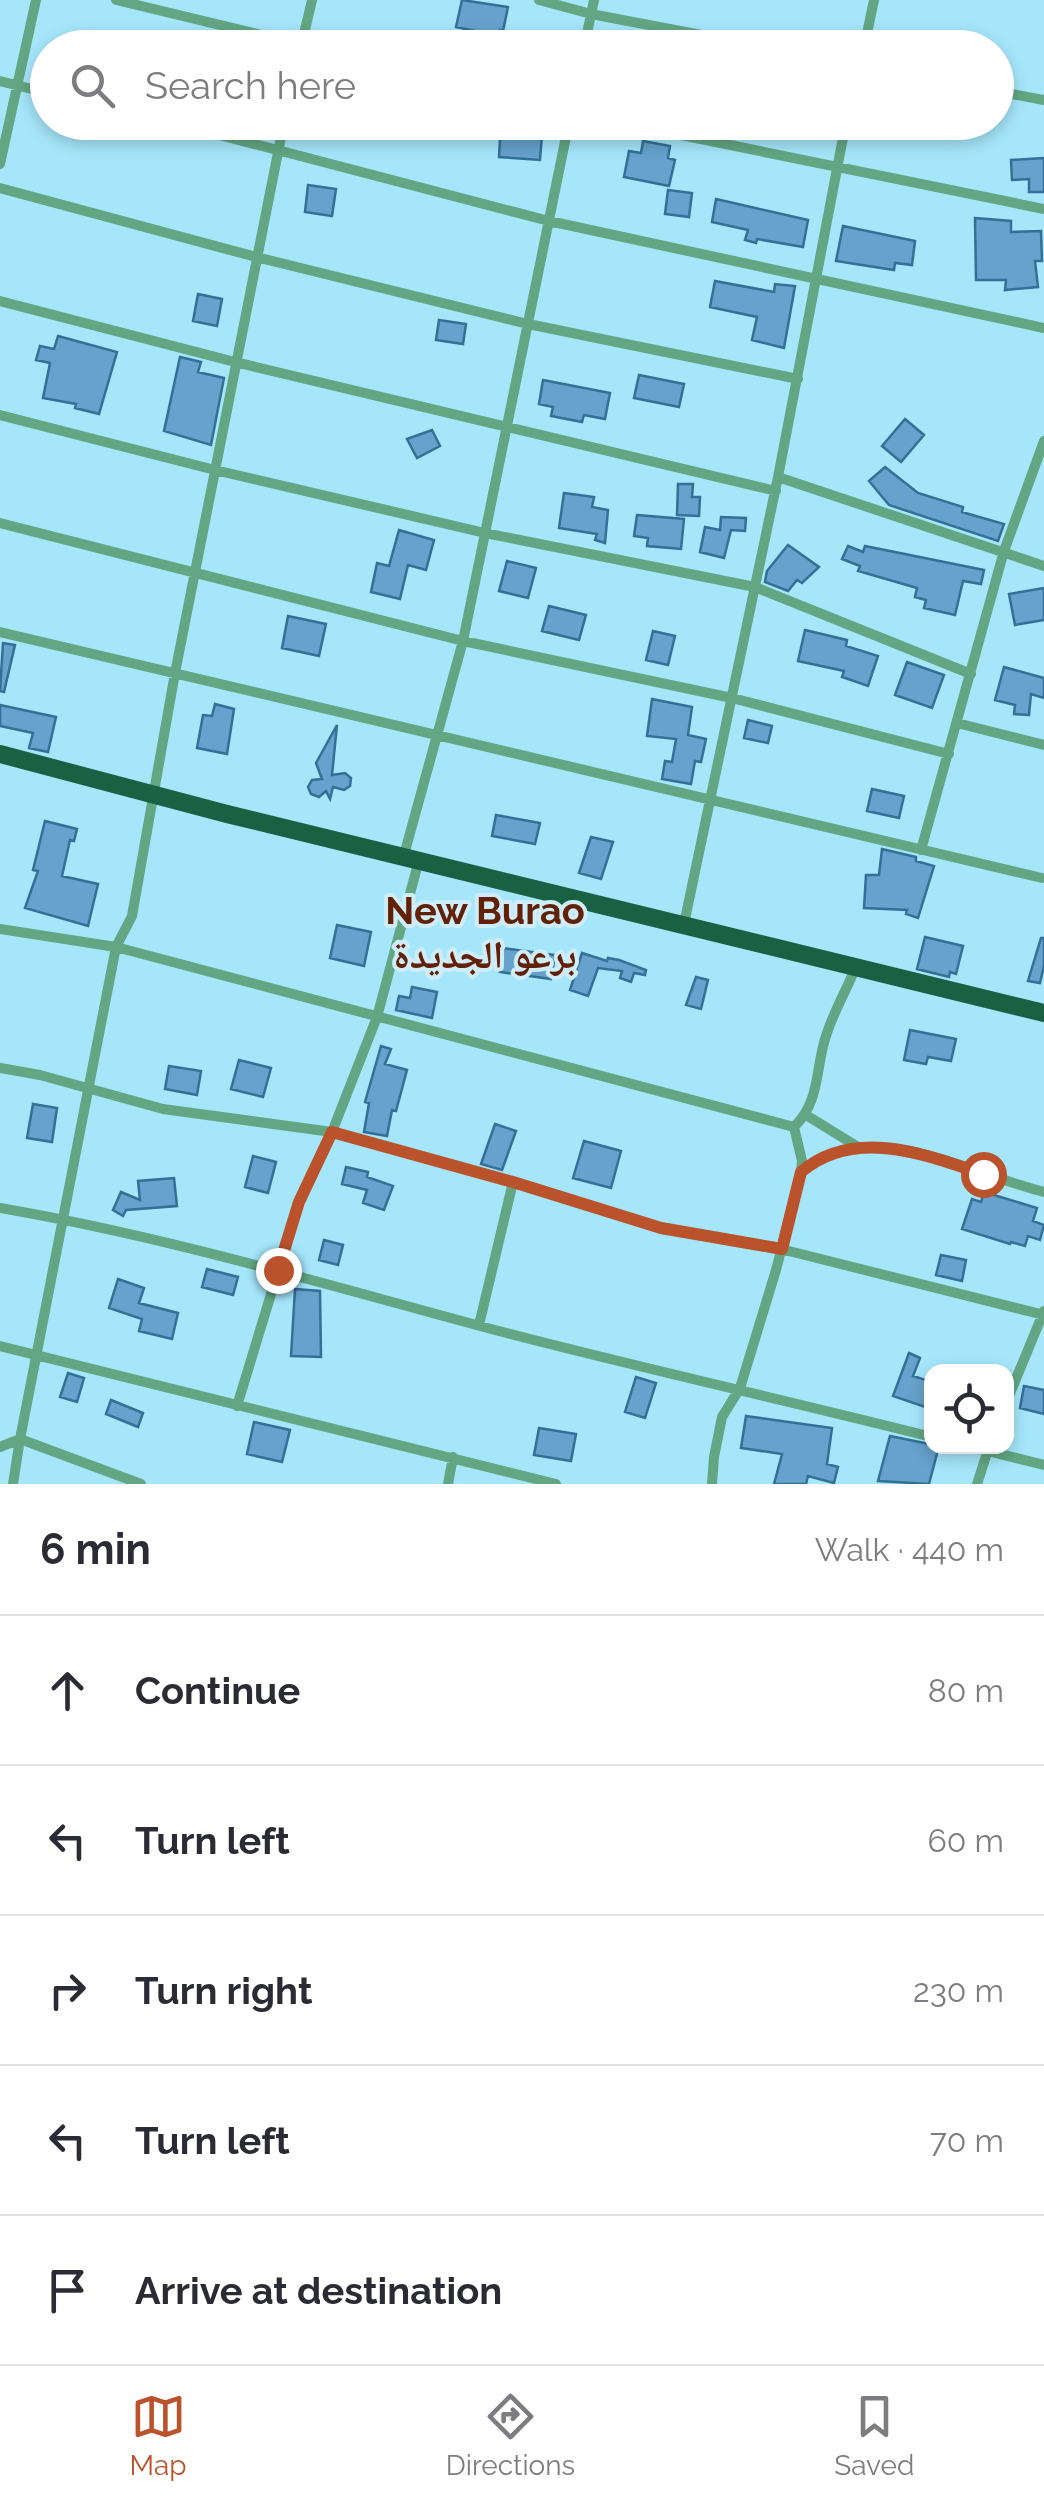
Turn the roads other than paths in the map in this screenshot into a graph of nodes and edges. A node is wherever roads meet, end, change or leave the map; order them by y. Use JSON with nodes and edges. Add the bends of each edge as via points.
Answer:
{"nodes":[{"id":1,"x":36,"y":0,"type":"edge"},
{"id":2,"x":116,"y":0,"type":"edge"},
{"id":3,"x":312,"y":0,"type":"edge"},
{"id":4,"x":539,"y":0,"type":"edge"},
{"id":5,"x":594,"y":0,"type":"edge"},
{"id":6,"x":874,"y":0,"type":"edge"},
{"id":7,"x":591,"y":14,"type":"junction"},
{"id":8,"x":237,"y":30,"type":"edge"},
{"id":9,"x":305,"y":30,"type":"edge"},
{"id":10,"x":588,"y":30,"type":"edge"},
{"id":11,"x":675,"y":30,"type":"edge"},
{"id":12,"x":868,"y":30,"type":"edge"},
{"id":13,"x":0,"y":82,"type":"edge"},
{"id":14,"x":18,"y":85,"type":"junction"},
{"id":15,"x":30,"y":88,"type":"edge"},
{"id":16,"x":1014,"y":94,"type":"edge"},
{"id":17,"x":1044,"y":100,"type":"edge"},
{"id":18,"x":242,"y":140,"type":"edge"},
{"id":19,"x":280,"y":140,"type":"edge"},
{"id":20,"x":565,"y":140,"type":"edge"},
{"id":21,"x":707,"y":140,"type":"edge"},
{"id":22,"x":842,"y":140,"type":"edge"},
{"id":23,"x":278,"y":149,"type":"junction"},
{"id":24,"x":0,"y":164,"type":"edge"},
{"id":25,"x":836,"y":166,"type":"junction"},
{"id":26,"x":0,"y":188,"type":"edge"},
{"id":27,"x":1044,"y":208,"type":"edge"},
{"id":28,"x":549,"y":222,"type":"junction"},
{"id":29,"x":256,"y":257,"type":"junction"},
{"id":30,"x":816,"y":278,"type":"junction"},
{"id":31,"x":0,"y":301,"type":"edge"},
{"id":32,"x":528,"y":324,"type":"junction"},
{"id":33,"x":1044,"y":328,"type":"edge"},
{"id":34,"x":235,"y":362,"type":"junction"},
{"id":35,"x":798,"y":379,"type":"junction"},
{"id":36,"x":0,"y":415,"type":"edge"},
{"id":37,"x":507,"y":425,"type":"junction"},
{"id":38,"x":1044,"y":441,"type":"edge"},
{"id":39,"x":215,"y":470,"type":"junction"},
{"id":40,"x":778,"y":477,"type":"junction"},
{"id":41,"x":776,"y":491,"type":"junction"},
{"id":42,"x":0,"y":523,"type":"edge"},
{"id":43,"x":485,"y":534,"type":"junction"},
{"id":44,"x":1004,"y":551,"type":"junction"},
{"id":45,"x":1044,"y":566,"type":"edge"},
{"id":46,"x":196,"y":573,"type":"junction"},
{"id":47,"x":755,"y":587,"type":"junction"},
{"id":48,"x":0,"y":632,"type":"edge"},
{"id":49,"x":463,"y":641,"type":"junction"},
{"id":50,"x":175,"y":673,"type":"junction"},
{"id":51,"x":970,"y":674,"type":"junction"},
{"id":52,"x":732,"y":698,"type":"junction"},
{"id":53,"x":957,"y":724,"type":"junction"},
{"id":54,"x":437,"y":736,"type":"junction"},
{"id":55,"x":1044,"y":744,"type":"edge"},
{"id":56,"x":0,"y":754,"type":"edge"},
{"id":57,"x":949,"y":754,"type":"junction"},
{"id":58,"x":155,"y":794,"type":"junction"},
{"id":59,"x":711,"y":800,"type":"junction"},
{"id":60,"x":921,"y":850,"type":"junction"},
{"id":61,"x":412,"y":857,"type":"junction"},
{"id":62,"x":1042,"y":878,"type":"edge"},
{"id":63,"x":684,"y":924,"type":"junction"},
{"id":64,"x":0,"y":930,"type":"edge"},
{"id":65,"x":116,"y":947,"type":"junction"},
{"id":66,"x":855,"y":968,"type":"junction"},
{"id":67,"x":1044,"y":1014,"type":"edge"},
{"id":68,"x":378,"y":1017,"type":"junction"},
{"id":69,"x":0,"y":1068,"type":"edge"},
{"id":70,"x":89,"y":1089,"type":"junction"},
{"id":71,"x":806,"y":1115,"type":"junction"},
{"id":72,"x":794,"y":1126,"type":"junction"},
{"id":73,"x":332,"y":1132,"type":"junction"},
{"id":74,"x":859,"y":1147,"type":"junction"},
{"id":75,"x":801,"y":1172,"type":"junction"},
{"id":76,"x":513,"y":1182,"type":"junction"},
{"id":77,"x":1044,"y":1192,"type":"edge"},
{"id":78,"x":0,"y":1208,"type":"edge"},
{"id":79,"x":62,"y":1219,"type":"junction"},
{"id":80,"x":782,"y":1249,"type":"junction"},
{"id":81,"x":278,"y":1270,"type":"junction"},
{"id":82,"x":1043,"y":1313,"type":"edge"},
{"id":83,"x":479,"y":1325,"type":"junction"},
{"id":84,"x":0,"y":1346,"type":"edge"},
{"id":85,"x":37,"y":1356,"type":"junction"},
{"id":86,"x":1014,"y":1384,"type":"edge"},
{"id":87,"x":740,"y":1388,"type":"junction"},
{"id":88,"x":238,"y":1406,"type":"junction"},
{"id":89,"x":924,"y":1435,"type":"edge"},
{"id":90,"x":20,"y":1439,"type":"junction"},
{"id":91,"x":0,"y":1447,"type":"edge"},
{"id":92,"x":987,"y":1454,"type":"edge"},
{"id":93,"x":1006,"y":1454,"type":"edge"},
{"id":94,"x":453,"y":1456,"type":"junction"},
{"id":95,"x":1044,"y":1465,"type":"edge"},
{"id":96,"x":13,"y":1484,"type":"edge"},
{"id":97,"x":141,"y":1484,"type":"edge"},
{"id":98,"x":448,"y":1484,"type":"edge"},
{"id":99,"x":556,"y":1484,"type":"edge"},
{"id":100,"x":712,"y":1484,"type":"edge"},
{"id":101,"x":978,"y":1484,"type":"edge"}],
"edges":[{"from":1,"to":14,"type":"street"},
{"from":2,"to":8,"type":"street"},
{"from":3,"to":9,"type":"street"},
{"from":4,"to":7,"type":"street"},
{"from":5,"to":7,"type":"street"},
{"from":6,"to":12,"type":"street"},
{"from":7,"to":10,"type":"street"},
{"from":7,"to":11,"type":"street"},
{"from":13,"to":14,"type":"street"},
{"from":14,"to":15,"type":"street"},
{"from":14,"to":24,"type":"street"},
{"from":16,"to":17,"type":"street"},
{"from":18,"to":23,"type":"street"},
{"from":19,"to":23,"type":"street"},
{"from":20,"to":28,"type":"street"},
{"from":21,"to":25,"type":"street"},
{"from":22,"to":25,"type":"street"},
{"from":23,"to":28,"type":"street"},
{"from":23,"to":29,"type":"street"},
{"from":25,"to":27,"type":"street"},
{"from":25,"to":30,"type":"street"},
{"from":26,"to":29,"type":"street"},
{"from":28,"to":30,"type":"street"},
{"from":28,"to":32,"type":"street"},
{"from":29,"to":32,"type":"street"},
{"from":29,"to":34,"type":"street"},
{"from":30,"to":33,"type":"street"},
{"from":30,"to":35,"type":"street"},
{"from":31,"to":34,"type":"street"},
{"from":32,"to":35,"type":"street"},
{"from":32,"to":37,"type":"street"},
{"from":34,"to":37,"type":"street"},
{"from":34,"to":39,"type":"street"},
{"from":35,"to":40,"type":"street"},
{"from":36,"to":39,"type":"street"},
{"from":37,"to":41,"type":"street"},
{"from":37,"to":43,"type":"street"},
{"from":38,"to":44,"type":"street"},
{"from":39,"to":43,"type":"street"},
{"from":39,"to":46,"type":"street"},
{"from":40,"to":41,"type":"street"},
{"from":40,"to":44,"type":"street"},
{"from":41,"to":47,"type":"street"},
{"from":42,"to":46,"type":"street"},
{"from":43,"to":47,"type":"street"},
{"from":43,"to":49,"type":"street"},
{"from":44,"to":45,"type":"street"},
{"from":44,"to":51,"type":"street"},
{"from":46,"to":49,"type":"street"},
{"from":46,"to":50,"type":"street"},
{"from":47,"to":51,"type":"street"},
{"from":47,"to":52,"type":"street"},
{"from":48,"to":50,"type":"street"},
{"from":49,"to":52,"type":"street"},
{"from":49,"to":54,"type":"street"},
{"from":50,"to":54,"type":"street"},
{"from":50,"to":58,"type":"street"},
{"from":51,"to":53,"type":"street"},
{"from":52,"to":57,"type":"street"},
{"from":52,"to":59,"type":"street"},
{"from":53,"to":55,"type":"street"},
{"from":53,"to":57,"type":"street"},
{"from":54,"to":59,"type":"street"},
{"from":54,"to":61,"type":"street"},
{"from":56,"to":58,"type":"highway"},
{"from":57,"to":60,"type":"street"},
{"from":58,"to":61,"type":"highway"},
{"from":58,"to":65,"type":"street","via":[[132,916]]},
{"from":59,"to":60,"type":"street"},
{"from":59,"to":63,"type":"street"},
{"from":60,"to":62,"type":"street"},
{"from":61,"to":63,"type":"highway"},
{"from":61,"to":68,"type":"street"},
{"from":63,"to":66,"type":"highway"},
{"from":64,"to":65,"type":"street"},
{"from":65,"to":68,"type":"street"},
{"from":65,"to":70,"type":"street"},
{"from":66,"to":67,"type":"highway"},
{"from":66,"to":71,"type":"street","via":[[825,1038]]},
{"from":68,"to":72,"type":"street"},
{"from":68,"to":73,"type":"street"},
{"from":69,"to":70,"type":"street"},
{"from":70,"to":73,"type":"street","via":[[163,1109]]},
{"from":70,"to":79,"type":"street"},
{"from":71,"to":72,"type":"street"},
{"from":71,"to":74,"type":"street"},
{"from":72,"to":75,"type":"street"},
{"from":73,"to":76,"type":"street"},
{"from":73,"to":81,"type":"street","via":[[299,1202]]},
{"from":74,"to":75,"type":"street","via":[[828,1153]]},
{"from":74,"to":77,"type":"street","via":[[916,1152]]},
{"from":75,"to":80,"type":"street"},
{"from":76,"to":80,"type":"street","via":[[661,1228]]},
{"from":76,"to":83,"type":"street"},
{"from":78,"to":79,"type":"street"},
{"from":79,"to":81,"type":"street"},
{"from":79,"to":85,"type":"street"},
{"from":80,"to":82,"type":"street"},
{"from":80,"to":87,"type":"street"},
{"from":81,"to":83,"type":"street"},
{"from":81,"to":88,"type":"street"},
{"from":82,"to":86,"type":"street"},
{"from":83,"to":87,"type":"street"},
{"from":84,"to":85,"type":"street"},
{"from":85,"to":88,"type":"street"},
{"from":85,"to":90,"type":"street"},
{"from":87,"to":89,"type":"street"},
{"from":87,"to":100,"type":"street","via":[[722,1417]]},
{"from":88,"to":94,"type":"street"},
{"from":90,"to":91,"type":"street"},
{"from":90,"to":96,"type":"street"},
{"from":90,"to":97,"type":"street"},
{"from":92,"to":101,"type":"street"},
{"from":93,"to":95,"type":"street"},
{"from":94,"to":98,"type":"street"},
{"from":94,"to":99,"type":"street"}]}
